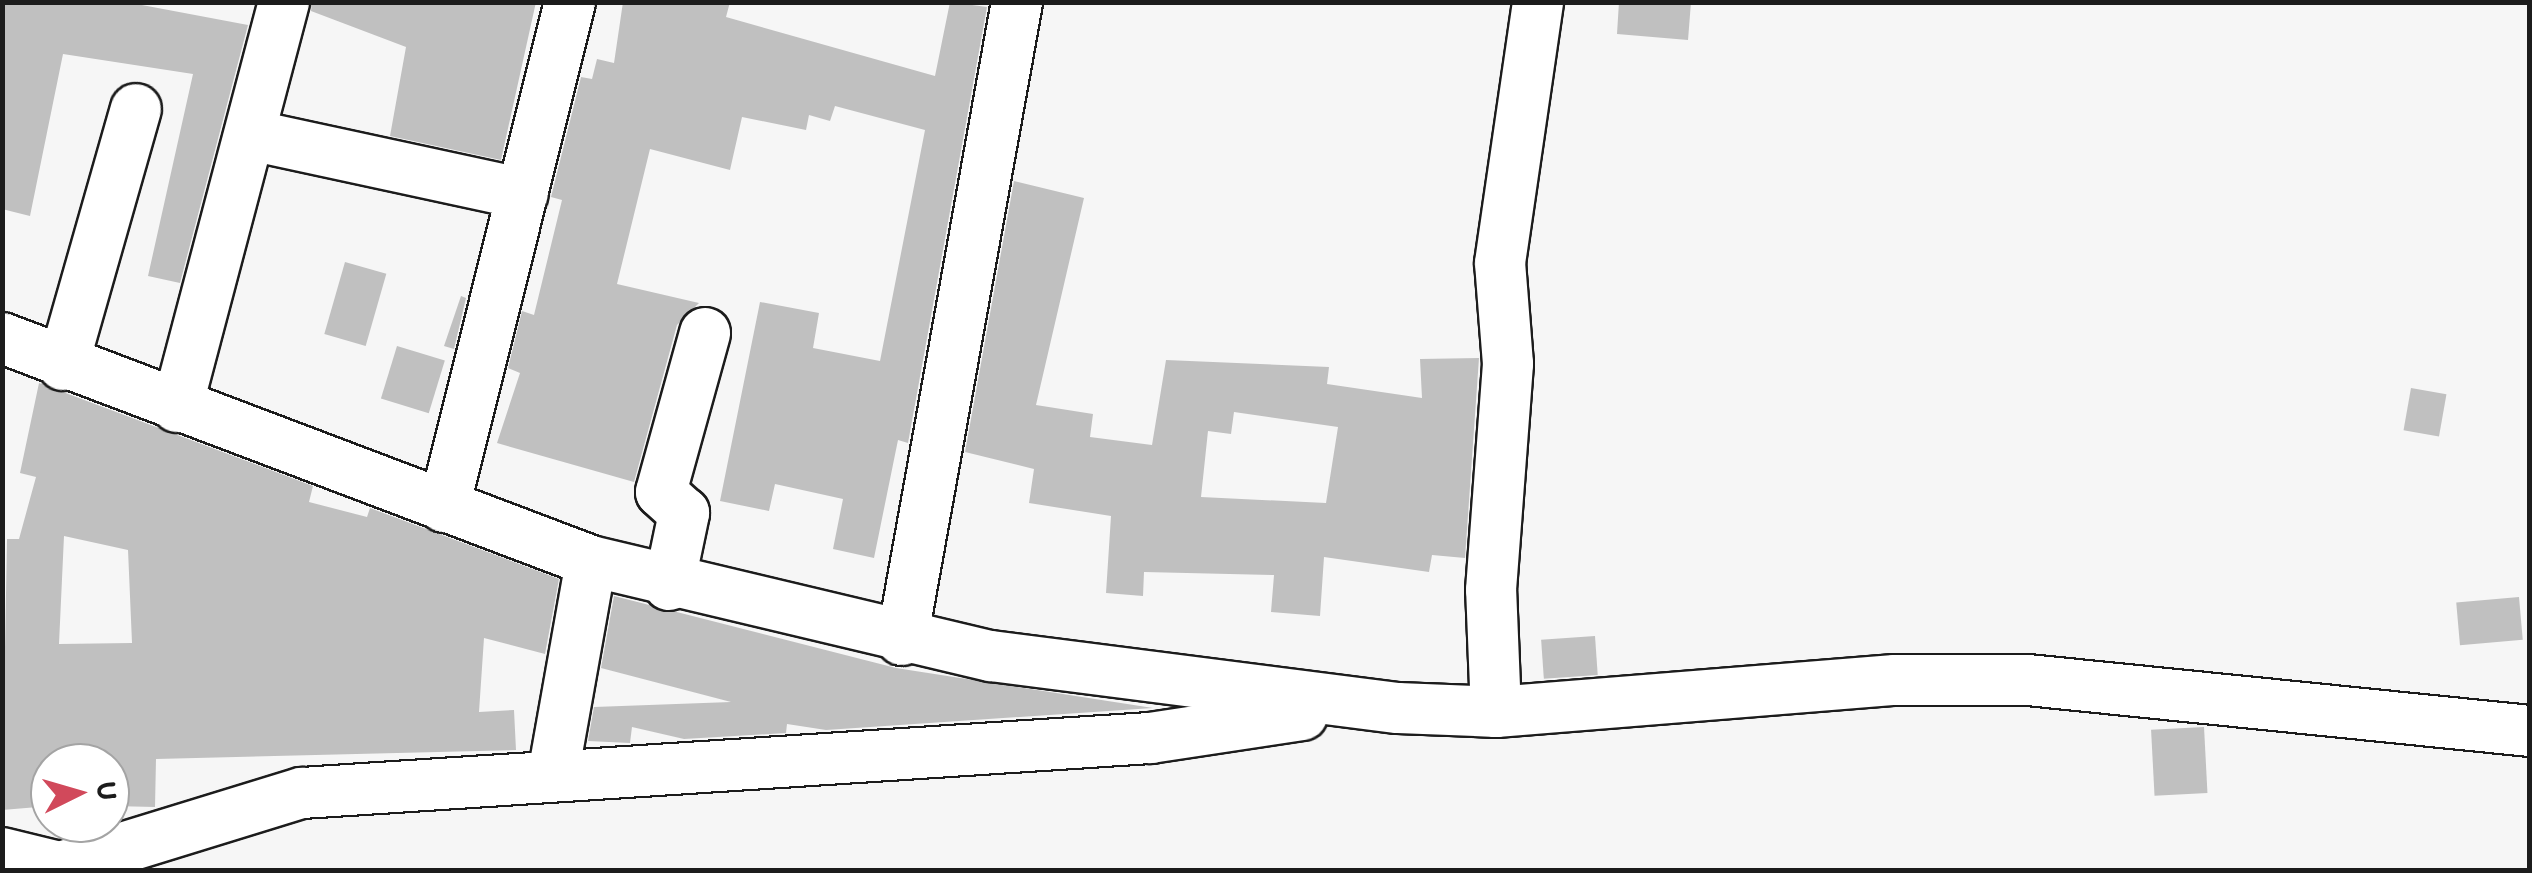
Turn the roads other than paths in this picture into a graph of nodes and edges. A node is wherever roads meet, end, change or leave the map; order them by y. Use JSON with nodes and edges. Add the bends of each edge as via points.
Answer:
{"nodes":[{"id":1,"x":284,"y":2,"type":"edge"},
{"id":2,"x":570,"y":2,"type":"edge"},
{"id":3,"x":1017,"y":2,"type":"edge"},
{"id":4,"x":1538,"y":2,"type":"edge"},
{"id":5,"x":136,"y":110,"type":"dead end"},
{"id":6,"x":251,"y":135,"type":"junction"},
{"id":7,"x":523,"y":194,"type":"junction"},
{"id":8,"x":705,"y":333,"type":"dead end"},
{"id":9,"x":2,"y":338,"type":"edge"},
{"id":10,"x":63,"y":365,"type":"junction"},
{"id":11,"x":185,"y":385,"type":"junction"},
{"id":12,"x":448,"y":484,"type":"junction"},
{"id":13,"x":676,"y":552,"type":"junction"},
{"id":14,"x":591,"y":560,"type":"junction"},
{"id":15,"x":902,"y":640,"type":"junction"},
{"id":16,"x":1344,"y":699,"type":"junction"},
{"id":17,"x":1496,"y":712,"type":"junction"},
{"id":18,"x":2530,"y":731,"type":"edge"},
{"id":19,"x":553,"y":775,"type":"junction"},
{"id":20,"x":2,"y":853,"type":"edge"},
{"id":21,"x":55,"y":869,"type":"edge"}],
"edges":[{"from":1,"to":6,"type":"street"},
{"from":2,"to":7,"type":"street"},
{"from":3,"to":15,"type":"street"},
{"from":4,"to":17,"type":"street","via":[[1500,263],[1508,364],[1491,590]]},
{"from":5,"to":10,"type":"street"},
{"from":6,"to":7,"type":"street"},
{"from":6,"to":11,"type":"street"},
{"from":7,"to":12,"type":"street"},
{"from":8,"to":13,"type":"street","via":[[660,492],[682,508]]},
{"from":9,"to":10,"type":"street"},
{"from":10,"to":11,"type":"street"},
{"from":11,"to":12,"type":"street"},
{"from":12,"to":14,"type":"street"},
{"from":13,"to":14,"type":"street"},
{"from":13,"to":15,"type":"street"},
{"from":14,"to":19,"type":"street"},
{"from":15,"to":16,"type":"street","via":[[1252,695]]},
{"from":16,"to":17,"type":"street"},
{"from":16,"to":19,"type":"street","via":[[1279,724],[1150,738]]},
{"from":17,"to":18,"type":"street","via":[[1896,680],[2028,680]]},
{"from":19,"to":21,"type":"street","via":[[302,793]]},
{"from":20,"to":21,"type":"street"}]}
